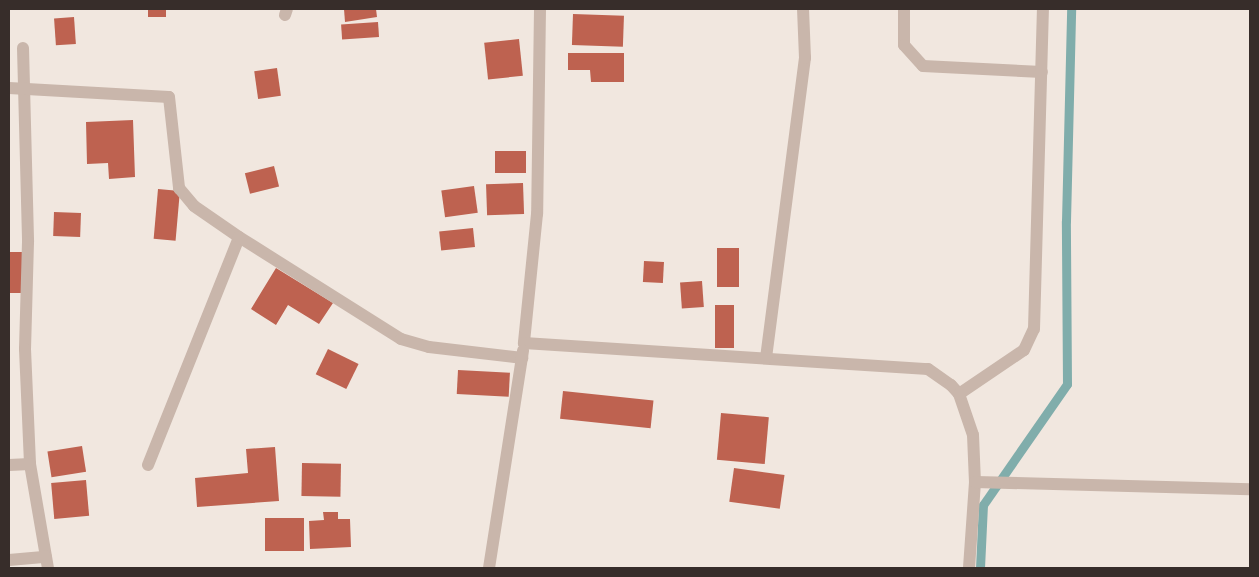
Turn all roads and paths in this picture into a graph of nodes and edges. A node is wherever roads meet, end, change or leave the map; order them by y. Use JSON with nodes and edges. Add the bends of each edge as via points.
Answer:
{"nodes":[{"id":1,"x":540,"y":9,"type":"edge"},
{"id":2,"x":803,"y":9,"type":"edge"},
{"id":3,"x":904,"y":9,"type":"edge"},
{"id":4,"x":1043,"y":9,"type":"edge"},
{"id":5,"x":23,"y":48,"type":"dead end"},
{"id":6,"x":1042,"y":72,"type":"junction"},
{"id":7,"x":9,"y":88,"type":"edge"},
{"id":8,"x":24,"y":89,"type":"junction"},
{"id":9,"x":239,"y":237,"type":"junction"},
{"id":10,"x":524,"y":344,"type":"junction"},
{"id":11,"x":522,"y":358,"type":"junction"},
{"id":12,"x":766,"y":358,"type":"junction"},
{"id":13,"x":959,"y":394,"type":"junction"},
{"id":14,"x":30,"y":464,"type":"junction"},
{"id":15,"x":9,"y":465,"type":"edge"},
{"id":16,"x":148,"y":465,"type":"dead end"},
{"id":17,"x":975,"y":482,"type":"junction"},
{"id":18,"x":1250,"y":489,"type":"edge"},
{"id":19,"x":9,"y":560,"type":"edge"},
{"id":20,"x":47,"y":563,"type":"edge"},
{"id":21,"x":489,"y":568,"type":"edge"},
{"id":22,"x":969,"y":568,"type":"edge"}],
"edges":[{"from":1,"to":10,"type":"street","via":[[537,214]]},
{"from":2,"to":12,"type":"street","via":[[805,58]]},
{"from":3,"to":6,"type":"street","via":[[904,45],[923,66]]},
{"from":4,"to":6,"type":"street"},
{"from":5,"to":8,"type":"street"},
{"from":6,"to":13,"type":"street","via":[[1034,329],[1024,350]]},
{"from":7,"to":8,"type":"street"},
{"from":8,"to":9,"type":"street","via":[[169,98],[179,188],[194,206]]},
{"from":8,"to":14,"type":"street","via":[[28,242],[25,349]]},
{"from":9,"to":11,"type":"street","via":[[401,339],[429,347]]},
{"from":9,"to":16,"type":"street"},
{"from":10,"to":11,"type":"street"},
{"from":10,"to":12,"type":"street"},
{"from":11,"to":21,"type":"street"},
{"from":12,"to":13,"type":"street","via":[[928,369]]},
{"from":13,"to":17,"type":"street","via":[[973,435]]},
{"from":14,"to":15,"type":"street"},
{"from":14,"to":20,"type":"street"},
{"from":17,"to":18,"type":"street"},
{"from":17,"to":22,"type":"street"},
{"from":19,"to":20,"type":"street"}]}
